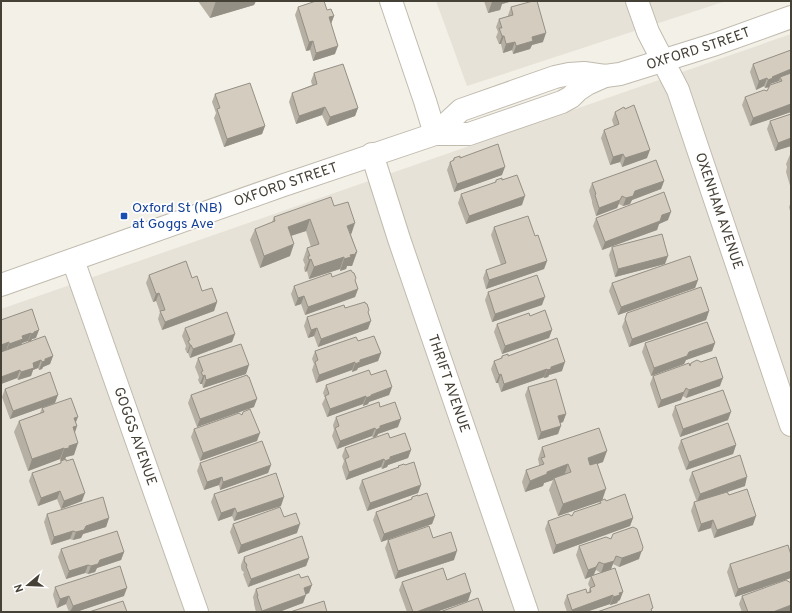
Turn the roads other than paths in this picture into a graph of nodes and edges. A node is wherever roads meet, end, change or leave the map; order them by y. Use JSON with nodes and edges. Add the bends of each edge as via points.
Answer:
{"nodes":[{"id":1,"x":391,"y":1,"type":"edge"},
{"id":2,"x":637,"y":1,"type":"edge"},
{"id":3,"x":791,"y":17,"type":"edge"},
{"id":4,"x":663,"y":61,"type":"junction"},
{"id":5,"x":434,"y":134,"type":"junction"},
{"id":6,"x":372,"y":154,"type":"junction"},
{"id":7,"x":73,"y":260,"type":"junction"},
{"id":8,"x":1,"y":285,"type":"edge"},
{"id":9,"x":791,"y":425,"type":"edge"},
{"id":10,"x":197,"y":612,"type":"edge"},
{"id":11,"x":527,"y":612,"type":"edge"}],
"edges":[{"from":1,"to":5,"type":"street"},
{"from":2,"to":4,"type":"street","name":"OXENHAM AVENUE","via":[[648,32]]},
{"from":3,"to":4,"type":"street","name":"OXFORD STREET"},
{"from":4,"to":5,"type":"street","name":"OXFORD STREET","via":[[620,74],[605,76],[584,73],[555,77],[461,110]]},
{"from":4,"to":9,"type":"street","name":"OXENHAM AVENUE","via":[[678,90]]},
{"from":5,"to":6,"type":"street","name":"OXFORD STREET"},
{"from":6,"to":7,"type":"street","name":"OXFORD STREET"},
{"from":6,"to":11,"type":"street","name":"THRIFT AVENUE"},
{"from":7,"to":8,"type":"street","name":"OXFORD STREET"},
{"from":7,"to":10,"type":"street","name":"GOGGS AVENUE"}]}
